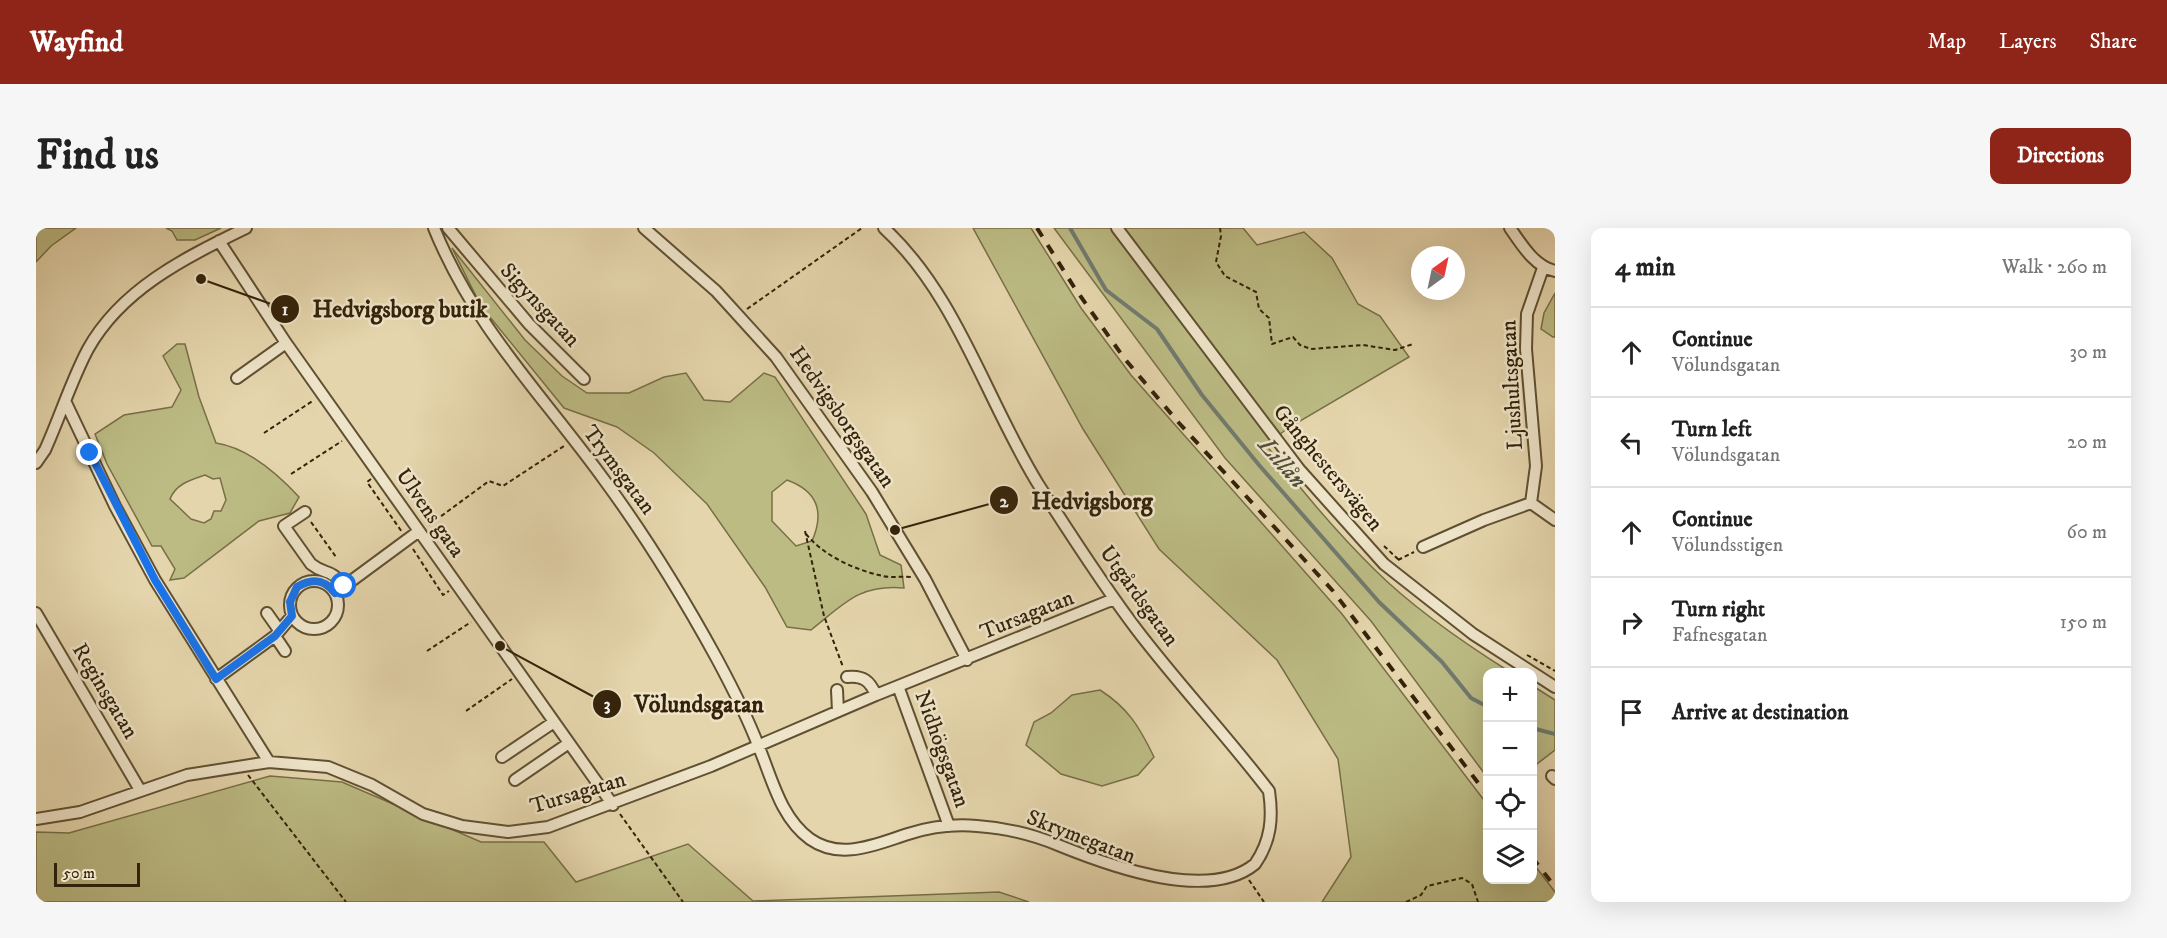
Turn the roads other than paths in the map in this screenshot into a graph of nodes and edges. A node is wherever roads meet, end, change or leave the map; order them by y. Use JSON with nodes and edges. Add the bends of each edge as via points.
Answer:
{"nodes":[{"id":1,"x":246,"y":228,"type":"edge"},
{"id":2,"x":434,"y":228,"type":"edge"},
{"id":3,"x":448,"y":228,"type":"edge"},
{"id":4,"x":644,"y":228,"type":"edge"},
{"id":5,"x":885,"y":228,"type":"edge"},
{"id":6,"x":1117,"y":228,"type":"edge"},
{"id":7,"x":1510,"y":228,"type":"edge"},
{"id":8,"x":219,"y":241,"type":"junction"},
{"id":9,"x":1543,"y":268,"type":"junction"},
{"id":10,"x":1555,"y":270,"type":"edge"},
{"id":11,"x":286,"y":343,"type":"junction"},
{"id":12,"x":237,"y":378,"type":"dead end"},
{"id":13,"x":584,"y":380,"type":"dead end"},
{"id":14,"x":66,"y":403,"type":"junction"},
{"id":15,"x":36,"y":463,"type":"edge"},
{"id":16,"x":1531,"y":503,"type":"junction"},
{"id":17,"x":304,"y":512,"type":"road end"},
{"id":18,"x":1555,"y":520,"type":"edge"},
{"id":19,"x":419,"y":531,"type":"junction"},
{"id":20,"x":1423,"y":548,"type":"dead end"},
{"id":21,"x":340,"y":589,"type":"junction"},
{"id":22,"x":1114,"y":599,"type":"junction"},
{"id":23,"x":36,"y":613,"type":"edge"},
{"id":24,"x":267,"y":613,"type":"dead end"},
{"id":25,"x":292,"y":616,"type":"junction"},
{"id":26,"x":277,"y":633,"type":"junction"},
{"id":27,"x":285,"y":651,"type":"dead end"},
{"id":28,"x":967,"y":660,"type":"junction"},
{"id":29,"x":847,"y":677,"type":"road end"},
{"id":30,"x":216,"y":679,"type":"junction"},
{"id":31,"x":898,"y":686,"type":"junction"},
{"id":32,"x":1555,"y":687,"type":"edge"},
{"id":33,"x":837,"y":690,"type":"dead end"},
{"id":34,"x":876,"y":695,"type":"junction"},
{"id":35,"x":838,"y":711,"type":"junction"},
{"id":36,"x":554,"y":722,"type":"junction"},
{"id":37,"x":568,"y":743,"type":"junction"},
{"id":38,"x":759,"y":746,"type":"junction"},
{"id":39,"x":502,"y":757,"type":"dead end"},
{"id":40,"x":269,"y":762,"type":"junction"},
{"id":41,"x":515,"y":780,"type":"dead end"},
{"id":42,"x":141,"y":790,"type":"junction"},
{"id":43,"x":614,"y":805,"type":"junction"},
{"id":44,"x":36,"y":819,"type":"edge"},
{"id":45,"x":949,"y":826,"type":"junction"},
{"id":46,"x":1183,"y":892,"type":"dead end"},
{"id":47,"x":1208,"y":893,"type":"dead end"}],
"edges":[{"from":1,"to":8,"type":"street"},
{"from":2,"to":38,"type":"street","name":"Trymsgatan","via":[[484,324],[604,479],[684,600]]},
{"from":3,"to":13,"type":"street","name":"Sigynsgatan","via":[[529,324]]},
{"from":4,"to":28,"type":"street","name":"Hedvigsborgsgatan","via":[[740,314],[776,357],[872,492],[925,579]]},
{"from":5,"to":22,"type":"street","name":"Utgårdsgatan","via":[[941,297],[1038,484]]},
{"from":6,"to":32,"type":"street","name":"Gånghestersvägen","via":[[1299,469],[1384,564],[1473,634]]},
{"from":7,"to":9,"type":"street"},
{"from":8,"to":11,"type":"street","name":"Ulvens gata"},
{"from":8,"to":14,"type":"street","via":[[134,293],[110,318],[89,347]]},
{"from":9,"to":10,"type":"street"},
{"from":9,"to":16,"type":"street","name":"Ljushultsgatan","via":[[1527,314],[1526,349],[1536,466]]},
{"from":11,"to":12,"type":"street"},
{"from":11,"to":19,"type":"street","name":"Ulvens gata"},
{"from":14,"to":15,"type":"street"},
{"from":14,"to":30,"type":"street","via":[[155,580]]},
{"from":16,"to":18,"type":"street"},
{"from":16,"to":20,"type":"street"},
{"from":17,"to":21,"type":"street","via":[[284,526],[311,564],[333,572]]},
{"from":19,"to":21,"type":"street"},
{"from":19,"to":36,"type":"street","name":"Ulvens gata"},
{"from":21,"to":25,"type":"street","via":[[322,582],[306,582],[292,594]]},
{"from":21,"to":25,"type":"street","via":[[335,617],[321,628],[304,627]]},
{"from":22,"to":28,"type":"street","name":"Tursagatan"},
{"from":22,"to":47,"type":"street","name":"Utgårdsgatan","via":[[1269,791],[1272,815],[1262,854],[1234,884]]},
{"from":23,"to":42,"type":"street","name":"Reginsgatan"},
{"from":24,"to":26,"type":"street"},
{"from":25,"to":26,"type":"street"},
{"from":26,"to":27,"type":"street"},
{"from":26,"to":30,"type":"street"},
{"from":28,"to":31,"type":"street","name":"Tursagatan"},
{"from":29,"to":34,"type":"street","via":[[864,678]]},
{"from":30,"to":40,"type":"street"},
{"from":31,"to":34,"type":"street","name":"Tursagatan"},
{"from":31,"to":45,"type":"street","name":"Nidhögsgatan"},
{"from":33,"to":35,"type":"street"},
{"from":34,"to":35,"type":"street","name":"Tursagatan"},
{"from":35,"to":38,"type":"street","name":"Tursagatan"},
{"from":36,"to":37,"type":"street","name":"Ulvens gata"},
{"from":36,"to":39,"type":"street"},
{"from":37,"to":41,"type":"street"},
{"from":37,"to":43,"type":"street","name":"Ulvens gata"},
{"from":38,"to":43,"type":"street","name":"Tursagatan"},
{"from":38,"to":45,"type":"street","name":"Skrymegatan","via":[[794,824],[827,847],[850,850],[874,846]]},
{"from":40,"to":42,"type":"street","name":"Tursagatan","via":[[188,775]]},
{"from":40,"to":43,"type":"street","name":"Tursagatan","via":[[328,767],[372,785],[423,814],[473,828],[508,832],[549,827]]},
{"from":42,"to":44,"type":"street","name":"Tursagatan","via":[[80,812]]},
{"from":45,"to":46,"type":"street","name":"Skrymegatan","via":[[975,825],[1025,833],[1105,868]]}]}
